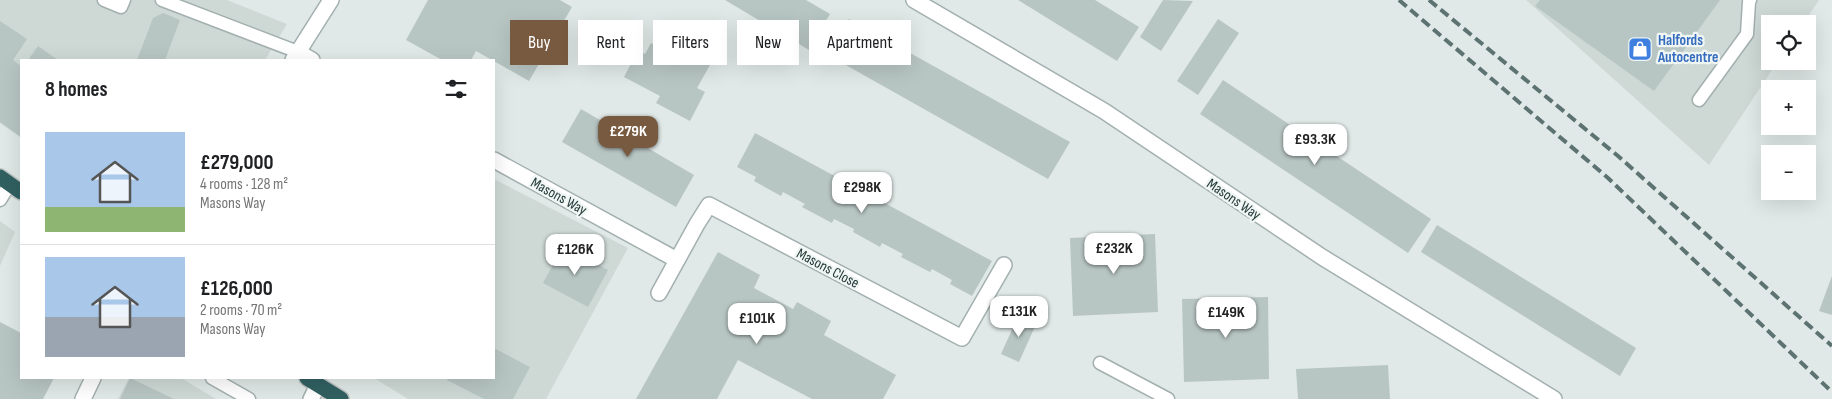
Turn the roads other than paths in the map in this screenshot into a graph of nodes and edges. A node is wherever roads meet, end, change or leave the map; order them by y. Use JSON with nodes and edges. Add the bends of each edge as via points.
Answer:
{"nodes":[{"id":1,"x":104,"y":0,"type":"edge"},
{"id":2,"x":124,"y":0,"type":"edge"},
{"id":3,"x":162,"y":0,"type":"edge"},
{"id":4,"x":332,"y":0,"type":"edge"},
{"id":5,"x":914,"y":0,"type":"edge"},
{"id":6,"x":1750,"y":0,"type":"edge"},
{"id":7,"x":295,"y":56,"type":"edge"},
{"id":8,"x":308,"y":59,"type":"edge"},
{"id":9,"x":1699,"y":100,"type":"dead end"},
{"id":10,"x":495,"y":161,"type":"edge"},
{"id":11,"x":10,"y":184,"type":"edge"},
{"id":12,"x":0,"y":200,"type":"edge"},
{"id":13,"x":677,"y":260,"type":"junction"},
{"id":14,"x":1004,"y":265,"type":"dead end"},
{"id":15,"x":659,"y":293,"type":"dead end"},
{"id":16,"x":1100,"y":362,"type":"dead end"},
{"id":17,"x":93,"y":379,"type":"edge"},
{"id":18,"x":214,"y":379,"type":"edge"},
{"id":19,"x":312,"y":381,"type":"edge"},
{"id":20,"x":83,"y":399,"type":"edge"},
{"id":21,"x":248,"y":399,"type":"edge"},
{"id":22,"x":311,"y":399,"type":"edge"},
{"id":23,"x":341,"y":399,"type":"edge"},
{"id":24,"x":1168,"y":399,"type":"edge"},
{"id":25,"x":1554,"y":399,"type":"edge"}],
"edges":[{"from":1,"to":2,"type":"lane","via":[[121,7]]},
{"from":3,"to":7,"type":"lane"},
{"from":4,"to":7,"type":"street"},
{"from":5,"to":25,"type":"street","name":"Masons Way","via":[[1104,112],[1322,257]]},
{"from":6,"to":9,"type":"lane","via":[[1747,34]]},
{"from":7,"to":8,"type":"street"},
{"from":10,"to":13,"type":"street","name":"Masons Way"},
{"from":11,"to":12,"type":"lane"},
{"from":13,"to":14,"type":"street","name":"Masons Close","via":[[709,205],[962,338]]},
{"from":13,"to":15,"type":"street","name":"Masons Close"},
{"from":16,"to":24,"type":"lane"},
{"from":17,"to":20,"type":"street"},
{"from":18,"to":21,"type":"lane"},
{"from":19,"to":22,"type":"street"},
{"from":19,"to":23,"type":"highway"}]}
